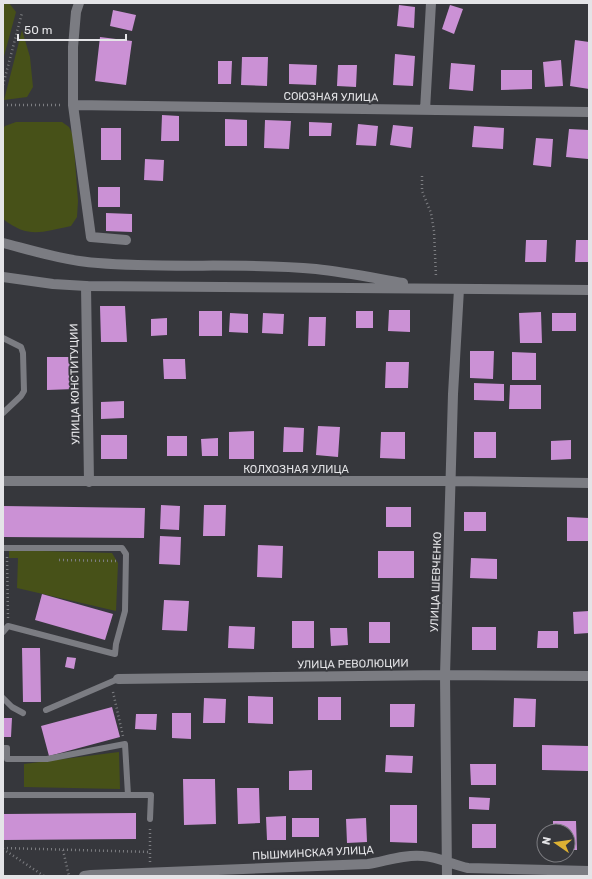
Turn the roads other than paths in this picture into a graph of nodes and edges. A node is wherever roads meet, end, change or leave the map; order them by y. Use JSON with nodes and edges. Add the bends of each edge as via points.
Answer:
{"nodes":[{"id":1,"x":79,"y":3,"type":"edge"},
{"id":2,"x":432,"y":3,"type":"edge"},
{"id":3,"x":73,"y":106,"type":"junction"},
{"id":4,"x":425,"y":110,"type":"junction"},
{"id":5,"x":589,"y":112,"type":"edge"},
{"id":6,"x":126,"y":240,"type":"dead end"},
{"id":7,"x":3,"y":243,"type":"edge"},
{"id":8,"x":3,"y":277,"type":"edge"},
{"id":9,"x":86,"y":286,"type":"junction"},
{"id":10,"x":432,"y":288,"type":"junction"},
{"id":11,"x":459,"y":289,"type":"junction"},
{"id":12,"x":589,"y":290,"type":"edge"},
{"id":13,"x":3,"y":338,"type":"edge"},
{"id":14,"x":3,"y":413,"type":"edge"},
{"id":15,"x":3,"y":481,"type":"edge"},
{"id":16,"x":451,"y":481,"type":"junction"},
{"id":17,"x":89,"y":482,"type":"junction"},
{"id":18,"x":589,"y":483,"type":"edge"},
{"id":19,"x":5,"y":548,"type":"edge"},
{"id":20,"x":3,"y":632,"type":"edge"},
{"id":21,"x":445,"y":675,"type":"junction"},
{"id":22,"x":589,"y":676,"type":"edge"},
{"id":23,"x":114,"y":681,"type":"joint"},
{"id":24,"x":3,"y":698,"type":"edge"},
{"id":25,"x":46,"y":710,"type":"dead end"},
{"id":26,"x":22,"y":713,"type":"dead end"},
{"id":27,"x":3,"y":748,"type":"edge"},
{"id":28,"x":3,"y":795,"type":"edge"},
{"id":29,"x":128,"y":795,"type":"junction"},
{"id":30,"x":150,"y":819,"type":"road end"},
{"id":31,"x":448,"y":862,"type":"junction"},
{"id":32,"x":589,"y":871,"type":"edge"},
{"id":33,"x":84,"y":876,"type":"edge"},
{"id":34,"x":447,"y":876,"type":"edge"}],
"edges":[{"from":1,"to":3,"type":"street","via":[[73,47]]},
{"from":2,"to":4,"type":"street"},
{"from":3,"to":4,"type":"street","name":"СОЮЗНАЯ УЛИЦА"},
{"from":3,"to":6,"type":"street","via":[[91,236]]},
{"from":4,"to":5,"type":"street","name":"СОЮЗНАЯ УЛИЦА"},
{"from":7,"to":10,"type":"street","via":[[62,258],[97,263],[315,269]]},
{"from":8,"to":9,"type":"street"},
{"from":9,"to":10,"type":"street"},
{"from":9,"to":17,"type":"street","name":"УЛИЦА КОНСТИТУЦИИ"},
{"from":10,"to":11,"type":"street"},
{"from":11,"to":12,"type":"street"},
{"from":11,"to":16,"type":"street","name":"УЛИЦА ШЕВЧЕНКО"},
{"from":13,"to":14,"type":"lane","via":[[21,347],[23,352],[24,391]]},
{"from":15,"to":17,"type":"street","name":"КОЛХОЗНАЯ УЛИЦА"},
{"from":16,"to":17,"type":"street","name":"КОЛХОЗНАЯ УЛИЦА"},
{"from":16,"to":18,"type":"street","name":"КОЛХОЗНАЯ УЛИЦА"},
{"from":16,"to":21,"type":"street","name":"УЛИЦА ШЕВЧЕНКО"},
{"from":19,"to":20,"type":"lane","via":[[122,548],[126,554],[125,611],[115,654],[8,626]]},
{"from":21,"to":22,"type":"street","name":"УЛИЦА РЕВОЛЮЦИИ"},
{"from":21,"to":23,"type":"street","name":"УЛИЦА РЕВОЛЮЦИИ"},
{"from":21,"to":31,"type":"street","name":"УЛИЦА ШЕВЧЕНКО"},
{"from":23,"to":25,"type":"lane"},
{"from":24,"to":26,"type":"lane"},
{"from":27,"to":29,"type":"lane","via":[[7,748],[7,759],[48,759],[125,744]]},
{"from":28,"to":29,"type":"lane"},
{"from":29,"to":30,"type":"lane","via":[[151,795]]},
{"from":31,"to":32,"type":"street","name":"ПЫШМИНСКАЯ УЛИЦА","via":[[468,868]]},
{"from":31,"to":33,"type":"street","name":"ПЫШМИНСКАЯ УЛИЦА","via":[[423,856],[410,856],[368,864]]},
{"from":31,"to":34,"type":"street","name":"УЛИЦА ШЕВЧЕНКО"}]}
